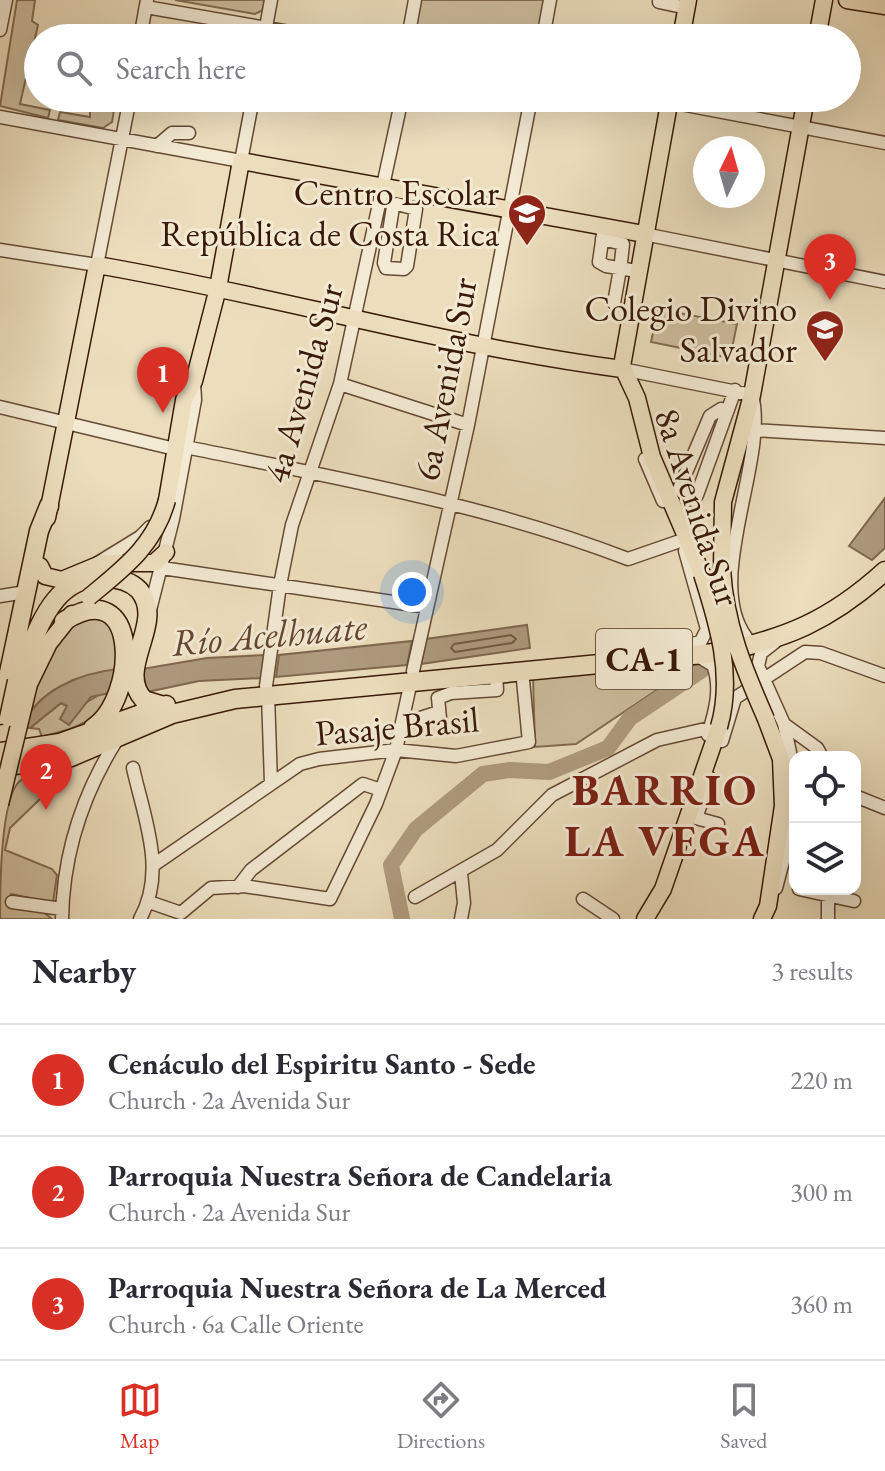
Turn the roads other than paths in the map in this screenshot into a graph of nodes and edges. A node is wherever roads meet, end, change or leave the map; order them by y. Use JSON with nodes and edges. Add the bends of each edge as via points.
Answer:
{"nodes":[{"id":1,"x":6,"y":0,"type":"edge"},
{"id":2,"x":271,"y":0,"type":"edge"},
{"id":3,"x":415,"y":0,"type":"edge"},
{"id":4,"x":550,"y":0,"type":"edge"},
{"id":5,"x":824,"y":0,"type":"edge"},
{"id":6,"x":847,"y":0,"type":"edge"},
{"id":7,"x":659,"y":2,"type":"edge"},
{"id":8,"x":146,"y":4,"type":"edge"},
{"id":9,"x":687,"y":4,"type":"edge"},
{"id":10,"x":885,"y":6,"type":"edge"},
{"id":11,"x":142,"y":24,"type":"edge"},
{"id":12,"x":228,"y":24,"type":"edge"},
{"id":13,"x":267,"y":24,"type":"edge"},
{"id":14,"x":411,"y":24,"type":"edge"},
{"id":15,"x":546,"y":24,"type":"edge"},
{"id":16,"x":683,"y":24,"type":"edge"},
{"id":17,"x":820,"y":24,"type":"edge"},
{"id":18,"x":0,"y":30,"type":"edge"},
{"id":19,"x":128,"y":112,"type":"edge"},
{"id":20,"x":250,"y":112,"type":"edge"},
{"id":21,"x":399,"y":112,"type":"edge"},
{"id":22,"x":528,"y":112,"type":"edge"},
{"id":23,"x":668,"y":112,"type":"edge"},
{"id":24,"x":728,"y":112,"type":"edge"},
{"id":25,"x":804,"y":112,"type":"edge"},
{"id":26,"x":0,"y":117,"type":"edge"},
{"id":27,"x":801,"y":127,"type":"junction"},
{"id":28,"x":189,"y":133,"type":"dead end"},
{"id":29,"x":123,"y":140,"type":"junction"},
{"id":30,"x":885,"y":143,"type":"edge"},
{"id":31,"x":157,"y":146,"type":"junction"},
{"id":32,"x":241,"y":161,"type":"junction"},
{"id":33,"x":383,"y":187,"type":"junction"},
{"id":34,"x":408,"y":199,"type":"junction"},
{"id":35,"x":509,"y":210,"type":"junction"},
{"id":36,"x":376,"y":225,"type":"junction"},
{"id":37,"x":390,"y":228,"type":"junction"},
{"id":38,"x":603,"y":233,"type":"junction"},
{"id":39,"x":644,"y":234,"type":"junction"},
{"id":40,"x":0,"y":250,"type":"edge"},
{"id":41,"x":777,"y":259,"type":"junction"},
{"id":42,"x":97,"y":265,"type":"junction"},
{"id":43,"x":620,"y":265,"type":"junction"},
{"id":44,"x":637,"y":271,"type":"junction"},
{"id":45,"x":885,"y":282,"type":"edge"},
{"id":46,"x":218,"y":288,"type":"junction"},
{"id":47,"x":614,"y":303,"type":"dead end"},
{"id":48,"x":356,"y":321,"type":"junction"},
{"id":49,"x":482,"y":345,"type":"junction"},
{"id":50,"x":625,"y":373,"type":"junction"},
{"id":51,"x":340,"y":384,"type":"junction"},
{"id":52,"x":743,"y":393,"type":"junction"},
{"id":53,"x":0,"y":407,"type":"edge"},
{"id":54,"x":728,"y":410,"type":"junction"},
{"id":55,"x":65,"y":425,"type":"junction"},
{"id":56,"x":468,"y":425,"type":"junction"},
{"id":57,"x":753,"y":430,"type":"junction"},
{"id":58,"x":885,"y":438,"type":"edge"},
{"id":59,"x":177,"y":448,"type":"junction"},
{"id":60,"x":308,"y":472,"type":"junction"},
{"id":61,"x":452,"y":502,"type":"junction"},
{"id":62,"x":49,"y":506,"type":"junction"},
{"id":63,"x":680,"y":541,"type":"junction"},
{"id":64,"x":885,"y":559,"type":"edge"},
{"id":65,"x":164,"y":560,"type":"junction"},
{"id":66,"x":93,"y":565,"type":"junction"},
{"id":67,"x":40,"y":566,"type":"junction"},
{"id":68,"x":885,"y":571,"type":"edge"},
{"id":69,"x":280,"y":585,"type":"junction"},
{"id":70,"x":861,"y":587,"type":"junction"},
{"id":71,"x":26,"y":592,"type":"junction"},
{"id":72,"x":0,"y":596,"type":"edge"},
{"id":73,"x":734,"y":596,"type":"junction"},
{"id":74,"x":702,"y":606,"type":"junction"},
{"id":75,"x":427,"y":607,"type":"junction"},
{"id":76,"x":148,"y":617,"type":"junction"},
{"id":77,"x":64,"y":621,"type":"junction"},
{"id":78,"x":746,"y":637,"type":"junction"},
{"id":79,"x":779,"y":639,"type":"junction"},
{"id":80,"x":690,"y":650,"type":"junction"},
{"id":81,"x":129,"y":669,"type":"junction"},
{"id":82,"x":522,"y":670,"type":"junction"},
{"id":83,"x":413,"y":672,"type":"junction"},
{"id":84,"x":885,"y":676,"type":"edge"},
{"id":85,"x":762,"y":679,"type":"junction"},
{"id":86,"x":21,"y":680,"type":"junction"},
{"id":87,"x":267,"y":686,"type":"junction"},
{"id":88,"x":448,"y":686,"type":"junction"},
{"id":89,"x":735,"y":698,"type":"junction"},
{"id":90,"x":164,"y":706,"type":"junction"},
{"id":91,"x":0,"y":715,"type":"edge"},
{"id":92,"x":714,"y":723,"type":"junction"},
{"id":93,"x":402,"y":724,"type":"junction"},
{"id":94,"x":784,"y":724,"type":"junction"},
{"id":95,"x":79,"y":736,"type":"junction"},
{"id":96,"x":118,"y":738,"type":"junction"},
{"id":97,"x":396,"y":750,"type":"junction"},
{"id":98,"x":790,"y":751,"type":"edge"},
{"id":99,"x":819,"y":751,"type":"edge"},
{"id":100,"x":0,"y":753,"type":"edge"},
{"id":101,"x":71,"y":757,"type":"junction"},
{"id":102,"x":0,"y":767,"type":"edge"},
{"id":103,"x":133,"y":768,"type":"dead end"},
{"id":104,"x":93,"y":782,"type":"junction"},
{"id":105,"x":271,"y":783,"type":"junction"},
{"id":106,"x":381,"y":790,"type":"junction"},
{"id":107,"x":861,"y":798,"type":"edge"},
{"id":108,"x":0,"y":804,"type":"edge"},
{"id":109,"x":885,"y":808,"type":"edge"},
{"id":110,"x":793,"y":823,"type":"edge"},
{"id":111,"x":718,"y":824,"type":"dead end"},
{"id":112,"x":155,"y":864,"type":"junction"},
{"id":113,"x":461,"y":873,"type":"junction"},
{"id":114,"x":778,"y":885,"type":"junction"},
{"id":115,"x":238,"y":887,"type":"junction"},
{"id":116,"x":789,"y":887,"type":"edge"},
{"id":117,"x":828,"y":895,"type":"joint"},
{"id":118,"x":415,"y":897,"type":"dead end"},
{"id":119,"x":583,"y":899,"type":"dead end"},
{"id":120,"x":854,"y":901,"type":"dead end"},
{"id":121,"x":12,"y":902,"type":"dead end"},
{"id":122,"x":149,"y":902,"type":"junction"},
{"id":123,"x":765,"y":912,"type":"edge"},
{"id":124,"x":62,"y":914,"type":"edge"},
{"id":125,"x":646,"y":917,"type":"edge"},
{"id":126,"x":140,"y":919,"type":"edge"},
{"id":127,"x":461,"y":919,"type":"edge"},
{"id":128,"x":613,"y":919,"type":"edge"},
{"id":129,"x":828,"y":919,"type":"edge"}],
"edges":[{"from":1,"to":18,"type":"street"},
{"from":2,"to":13,"type":"street"},
{"from":3,"to":14,"type":"street"},
{"from":4,"to":15,"type":"street"},
{"from":5,"to":17,"type":"main road"},
{"from":6,"to":10,"type":"main road"},
{"from":7,"to":9,"type":"street"},
{"from":8,"to":11,"type":"street"},
{"from":8,"to":12,"type":"street"},
{"from":9,"to":16,"type":"main road"},
{"from":19,"to":29,"type":"street"},
{"from":20,"to":32,"type":"street"},
{"from":21,"to":33,"type":"street","name":"4a Avenida Sur"},
{"from":22,"to":35,"type":"street","name":"6a Avenida Sur"},
{"from":23,"to":39,"type":"main road"},
{"from":24,"to":27,"type":"street"},
{"from":25,"to":27,"type":"main road"},
{"from":26,"to":29,"type":"street"},
{"from":27,"to":30,"type":"street"},
{"from":27,"to":41,"type":"main road"},
{"from":28,"to":31,"type":"street","via":[[172,133]]},
{"from":29,"to":31,"type":"street"},
{"from":29,"to":42,"type":"street"},
{"from":31,"to":32,"type":"street"},
{"from":32,"to":33,"type":"main road"},
{"from":32,"to":46,"type":"main road"},
{"from":33,"to":34,"type":"main road"},
{"from":33,"to":36,"type":"street","name":"4a Avenida Sur"},
{"from":34,"to":35,"type":"main road"},
{"from":34,"to":37,"type":"street","via":[[393,207]]},
{"from":34,"to":37,"type":"street","via":[[416,212],[404,269],[384,266]]},
{"from":35,"to":38,"type":"main road"},
{"from":35,"to":49,"type":"street","name":"6a Avenida Sur"},
{"from":36,"to":37,"type":"street"},
{"from":36,"to":48,"type":"street","name":"4a Avenida Sur"},
{"from":38,"to":39,"type":"main road"},
{"from":38,"to":43,"type":"street","via":[[623,244]]},
{"from":38,"to":43,"type":"street","via":[[599,262]]},
{"from":39,"to":41,"type":"street"},
{"from":39,"to":44,"type":"main road"},
{"from":40,"to":42,"type":"street"},
{"from":41,"to":45,"type":"street"},
{"from":41,"to":52,"type":"main road"},
{"from":42,"to":46,"type":"main road"},
{"from":42,"to":55,"type":"main road"},
{"from":43,"to":44,"type":"street"},
{"from":43,"to":47,"type":"street"},
{"from":44,"to":50,"type":"main road"},
{"from":46,"to":48,"type":"main road"},
{"from":46,"to":59,"type":"main road","via":[[194,381],[184,400]]},
{"from":48,"to":49,"type":"main road"},
{"from":48,"to":51,"type":"street","name":"4a Avenida Sur"},
{"from":49,"to":50,"type":"main road"},
{"from":49,"to":56,"type":"street","name":"6a Avenida Sur"},
{"from":50,"to":52,"type":"street"},
{"from":50,"to":63,"type":"street","name":"8a Avenida Sur","via":[[646,460]]},
{"from":50,"to":92,"type":"main road","bridge":true,"via":[[652,457],[702,574],[726,676],[725,705]]},
{"from":51,"to":56,"type":"street"},
{"from":51,"to":60,"type":"street","name":"4a Avenida Sur"},
{"from":52,"to":54,"type":"street"},
{"from":52,"to":57,"type":"street"},
{"from":52,"to":123,"type":"main road","bridge":true,"via":[[723,502],[722,569],[733,638],[781,759],[783,806]]},
{"from":53,"to":55,"type":"street"},
{"from":54,"to":54,"type":"street","via":[[697,495],[693,500],[679,489],[710,416]]},
{"from":55,"to":59,"type":"street"},
{"from":55,"to":62,"type":"main road"},
{"from":56,"to":61,"type":"street","name":"6a Avenida Sur"},
{"from":57,"to":58,"type":"street"},
{"from":57,"to":73,"type":"street","via":[[735,547]]},
{"from":59,"to":60,"type":"street"},
{"from":59,"to":65,"type":"street"},
{"from":59,"to":66,"type":"street","via":[[150,527]]},
{"from":59,"to":77,"type":"main road","bridge":true,"via":[[153,538]]},
{"from":60,"to":61,"type":"street"},
{"from":60,"to":69,"type":"street","name":"4a Avenida Sur"},
{"from":61,"to":63,"type":"street","via":[[628,559]]},
{"from":61,"to":75,"type":"street","name":"6a Avenida Sur"},
{"from":62,"to":67,"type":"main road"},
{"from":62,"to":71,"type":"highway"},
{"from":63,"to":74,"type":"street","name":"8a Avenida Sur"},
{"from":64,"to":70,"type":"highway","number":"CA-1"},
{"from":65,"to":66,"type":"main road"},
{"from":65,"to":69,"type":"street"},
{"from":65,"to":76,"type":"street"},
{"from":66,"to":67,"type":"main road","via":[[59,580],[45,576]]},
{"from":67,"to":86,"type":"main road"},
{"from":68,"to":70,"type":"highway","number":"CA-1"},
{"from":69,"to":75,"type":"street"},
{"from":69,"to":87,"type":"street","name":"4a Avenida Sur"},
{"from":70,"to":78,"type":"highway","number":"CA-1","via":[[798,621]]},
{"from":70,"to":79,"type":"highway","number":"CA-1","via":[[827,615]]},
{"from":71,"to":72,"type":"street"},
{"from":71,"to":91,"type":"highway"},
{"from":73,"to":74,"type":"street","via":[[731,608],[721,615],[710,616]]},
{"from":73,"to":78,"type":"street"},
{"from":74,"to":80,"type":"street","name":"8a Avenida Sur","via":[[706,635]]},
{"from":75,"to":83,"type":"street","name":"6a Avenida Sur"},
{"from":76,"to":81,"type":"highway"},
{"from":76,"to":86,"type":"highway","via":[[140,592],[127,582],[101,578],[74,583],[47,612]]},
{"from":77,"to":81,"type":"highway","via":[[93,610],[113,617],[125,636]]},
{"from":77,"to":86,"type":"main road"},
{"from":78,"to":80,"type":"highway","number":"CA-1"},
{"from":79,"to":80,"type":"highway","number":"CA-1"},
{"from":79,"to":85,"type":"street","via":[[758,659]]},
{"from":80,"to":82,"type":"highway","number":"CA-1"},
{"from":80,"to":83,"type":"highway","number":"CA-1"},
{"from":80,"to":92,"type":"street","via":[[714,668]]},
{"from":81,"to":90,"type":"highway","via":[[138,692]]},
{"from":81,"to":95,"type":"highway","via":[[106,717]]},
{"from":82,"to":88,"type":"highway","number":"CA-1","via":[[496,681]]},
{"from":82,"to":97,"type":"street","name":"Pasaje Brasil","via":[[529,742],[456,756]]},
{"from":83,"to":87,"type":"highway","number":"CA-1"},
{"from":83,"to":88,"type":"highway","number":"CA-1"},
{"from":83,"to":93,"type":"street","name":"6a Avenida Sur"},
{"from":84,"to":85,"type":"street","via":[[812,652]]},
{"from":85,"to":89,"type":"street"},
{"from":85,"to":94,"type":"street"},
{"from":86,"to":100,"type":"main road","bridge":true},
{"from":86,"to":108,"type":"main road","bridge":true},
{"from":87,"to":90,"type":"highway","number":"CA-1","via":[[219,691]]},
{"from":87,"to":96,"type":"highway","number":"CA-1","via":[[182,711]]},
{"from":87,"to":105,"type":"street","name":"4a Avenida Sur"},
{"from":88,"to":93,"type":"street","via":[[438,698],[440,715]]},
{"from":89,"to":92,"type":"street"},
{"from":89,"to":111,"type":"street","via":[[696,818]]},
{"from":90,"to":95,"type":"highway","number":"CA-1"},
{"from":92,"to":113,"type":"street","via":[[657,740],[552,795],[507,842]]},
{"from":92,"to":125,"type":"main road","via":[[663,889]]},
{"from":93,"to":97,"type":"street","name":"6a Avenida Sur"},
{"from":94,"to":98,"type":"street"},
{"from":94,"to":99,"type":"street"},
{"from":95,"to":100,"type":"highway","number":"CA-1"},
{"from":96,"to":101,"type":"highway","number":"CA-1"},
{"from":96,"to":104,"type":"street"},
{"from":97,"to":105,"type":"street","name":"Pasaje Brasil","via":[[300,764]]},
{"from":97,"to":106,"type":"street","name":"6a Avenida Sur"},
{"from":101,"to":102,"type":"highway","number":"CA-1"},
{"from":101,"to":104,"type":"street","via":[[91,764]]},
{"from":103,"to":112,"type":"street"},
{"from":104,"to":124,"type":"street","via":[[69,853]]},
{"from":105,"to":112,"type":"street","name":"Pasaje Brasil"},
{"from":106,"to":115,"type":"street","via":[[363,784],[251,870]]},
{"from":106,"to":115,"type":"street","name":"6a Avenida Sur","via":[[330,899]]},
{"from":107,"to":109,"type":"street"},
{"from":110,"to":114,"type":"street"},
{"from":112,"to":122,"type":"street"},
{"from":113,"to":118,"type":"street"},
{"from":113,"to":127,"type":"street"},
{"from":114,"to":116,"type":"street"},
{"from":114,"to":123,"type":"street"},
{"from":115,"to":122,"type":"street","via":[[211,888],[181,913]]},
{"from":117,"to":120,"type":"street"},
{"from":117,"to":129,"type":"street"},
{"from":119,"to":128,"type":"street"},
{"from":121,"to":124,"type":"street"},
{"from":122,"to":126,"type":"street"}]}
